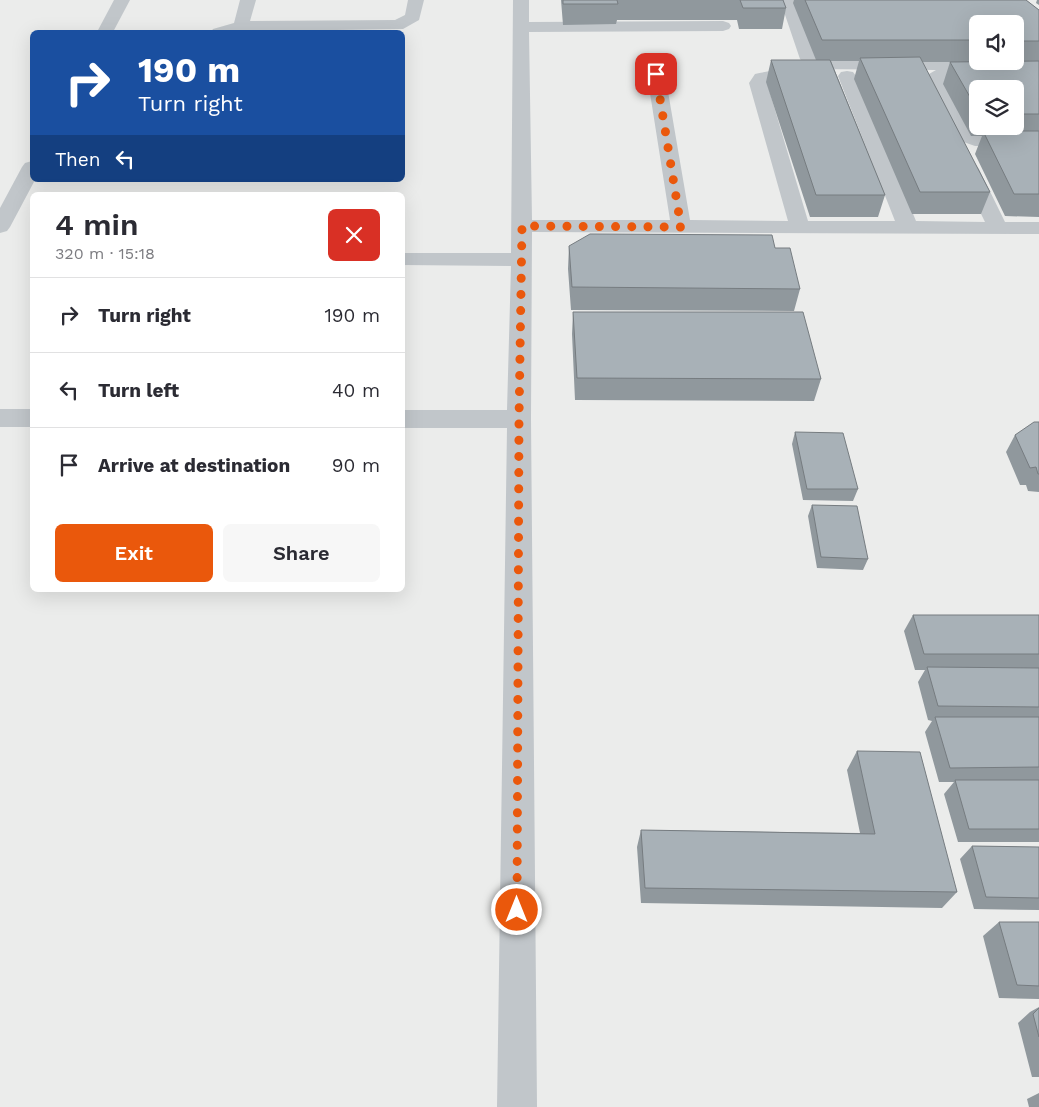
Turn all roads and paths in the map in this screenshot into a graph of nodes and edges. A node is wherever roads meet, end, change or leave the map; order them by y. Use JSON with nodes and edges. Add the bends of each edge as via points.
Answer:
{"nodes":[{"id":1,"x":122,"y":0,"type":"edge"},
{"id":2,"x":248,"y":0,"type":"edge"},
{"id":3,"x":416,"y":0,"type":"edge"},
{"id":4,"x":521,"y":0,"type":"edge"},
{"id":5,"x":788,"y":0,"type":"edge"},
{"id":6,"x":241,"y":26,"type":"junction"},
{"id":7,"x":723,"y":26,"type":"dead end"},
{"id":8,"x":521,"y":27,"type":"junction"},
{"id":9,"x":106,"y":30,"type":"edge"},
{"id":10,"x":226,"y":30,"type":"edge"},
{"id":11,"x":1039,"y":65,"type":"edge"},
{"id":12,"x":656,"y":74,"type":"dead end"},
{"id":13,"x":1039,"y":74,"type":"edge"},
{"id":14,"x":847,"y":76,"type":"dead end"},
{"id":15,"x":925,"y":78,"type":"edge"},
{"id":16,"x":1039,"y":140,"type":"edge"},
{"id":17,"x":30,"y":171,"type":"edge"},
{"id":18,"x":867,"y":173,"type":"edge"},
{"id":19,"x":892,"y":221,"type":"junction"},
{"id":20,"x":522,"y":226,"type":"junction"},
{"id":21,"x":0,"y":227,"type":"edge"},
{"id":22,"x":681,"y":227,"type":"junction"},
{"id":23,"x":800,"y":227,"type":"junction"},
{"id":24,"x":998,"y":228,"type":"junction"},
{"id":25,"x":1039,"y":228,"type":"edge"},
{"id":26,"x":405,"y":259,"type":"edge"},
{"id":27,"x":521,"y":260,"type":"junction"},
{"id":28,"x":0,"y":418,"type":"edge"},
{"id":29,"x":30,"y":418,"type":"edge"},
{"id":30,"x":405,"y":418,"type":"edge"},
{"id":31,"x":519,"y":419,"type":"junction"},
{"id":32,"x":517,"y":1107,"type":"edge"}],
"edges":[{"from":1,"to":9,"type":"street"},
{"from":2,"to":6,"type":"street"},
{"from":3,"to":6,"type":"street","via":[[413,17],[395,26]]},
{"from":4,"to":8,"type":"street"},
{"from":5,"to":11,"type":"street","via":[[809,59],[817,65]]},
{"from":6,"to":10,"type":"street"},
{"from":7,"to":8,"type":"street"},
{"from":8,"to":20,"type":"street"},
{"from":12,"to":22,"type":"street"},
{"from":13,"to":16,"type":"street","via":[[946,74],[937,76],[935,80],[968,138]]},
{"from":14,"to":19,"type":"street"},
{"from":15,"to":24,"type":"street"},
{"from":17,"to":21,"type":"street"},
{"from":18,"to":23,"type":"street","via":[[831,79],[820,76],[761,78],[758,83]]},
{"from":19,"to":23,"type":"street"},
{"from":19,"to":24,"type":"street"},
{"from":20,"to":22,"type":"street"},
{"from":20,"to":27,"type":"street"},
{"from":22,"to":23,"type":"street"},
{"from":24,"to":25,"type":"street"},
{"from":26,"to":27,"type":"street"},
{"from":27,"to":31,"type":"street"},
{"from":28,"to":29,"type":"street"},
{"from":30,"to":31,"type":"street"},
{"from":31,"to":32,"type":"street"}]}
